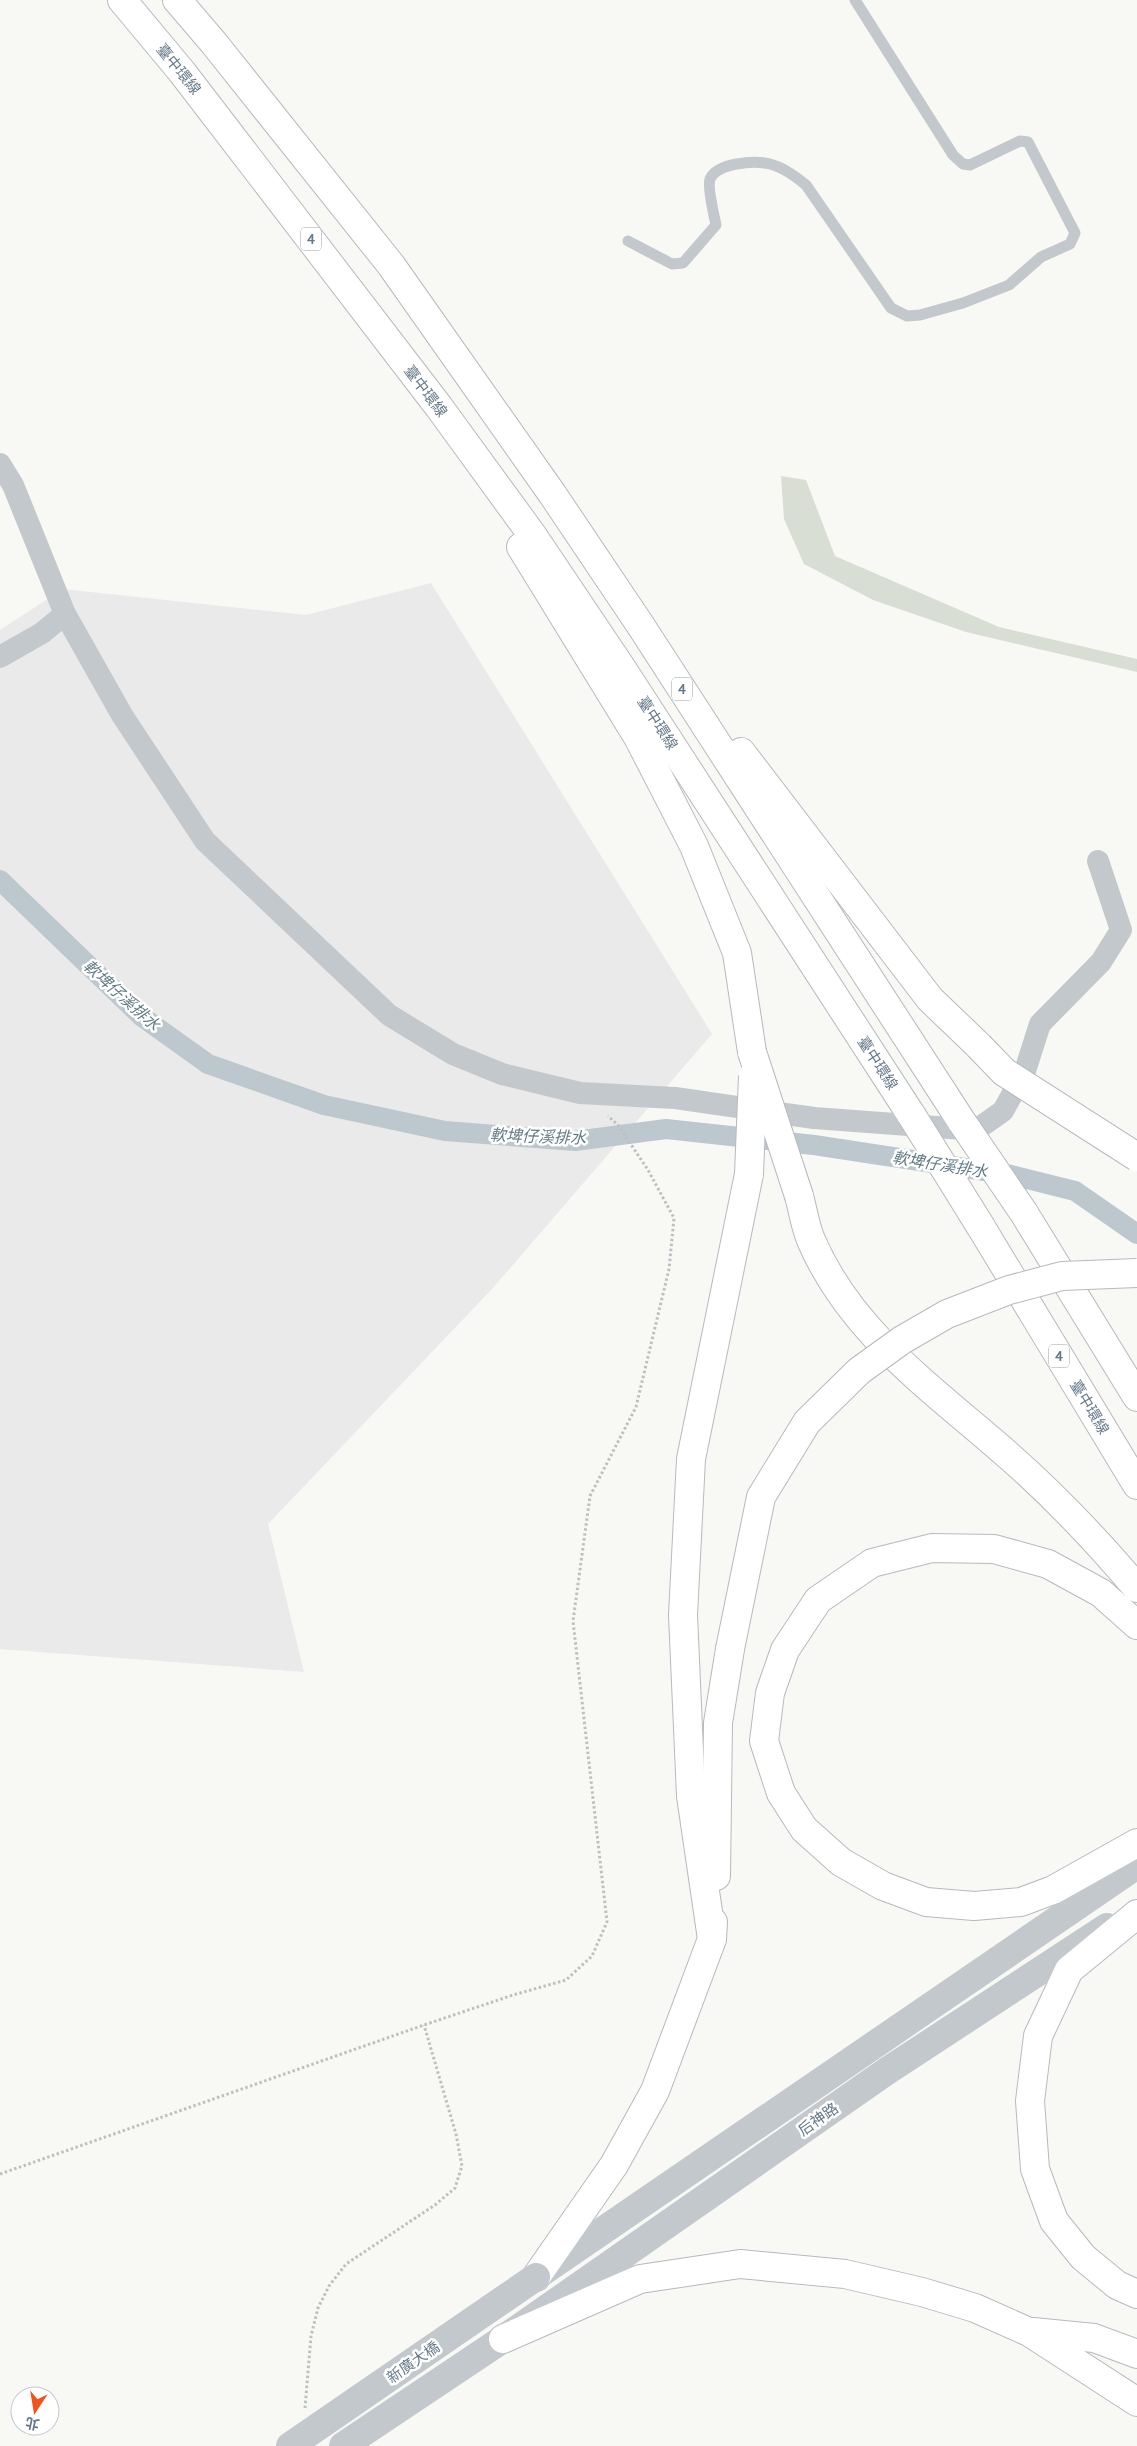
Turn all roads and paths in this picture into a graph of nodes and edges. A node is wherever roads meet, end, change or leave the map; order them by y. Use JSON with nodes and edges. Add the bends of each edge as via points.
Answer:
{"nodes":[{"id":1,"x":122,"y":0,"type":"edge"},
{"id":2,"x":177,"y":0,"type":"edge"},
{"id":3,"x":854,"y":0,"type":"edge"},
{"id":4,"x":628,"y":241,"type":"dead end"},
{"id":5,"x":439,"y":407,"type":"junction"},
{"id":6,"x":0,"y":464,"type":"edge"},
{"id":7,"x":65,"y":614,"type":"junction"},
{"id":8,"x":641,"y":626,"type":"junction"},
{"id":9,"x":0,"y":657,"type":"edge"},
{"id":10,"x":1098,"y":861,"type":"dead end"},
{"id":11,"x":752,"y":1052,"type":"junction"},
{"id":12,"x":580,"y":1093,"type":"junction"},
{"id":13,"x":1137,"y":1157,"type":"edge"},
{"id":14,"x":1137,"y":1273,"type":"edge"},
{"id":15,"x":1137,"y":1397,"type":"edge"},
{"id":16,"x":1137,"y":1485,"type":"edge"},
{"id":17,"x":1137,"y":1588,"type":"edge"},
{"id":18,"x":1137,"y":1625,"type":"edge"},
{"id":19,"x":1137,"y":1843,"type":"edge"},
{"id":20,"x":1137,"y":1865,"type":"edge"},
{"id":21,"x":1137,"y":1906,"type":"edge"},
{"id":22,"x":1137,"y":1914,"type":"edge"},
{"id":23,"x":712,"y":1939,"type":"junction"},
{"id":24,"x":424,"y":2026,"type":"junction"},
{"id":25,"x":0,"y":2174,"type":"edge"},
{"id":26,"x":536,"y":2277,"type":"junction"},
{"id":27,"x":1137,"y":2294,"type":"edge"},
{"id":28,"x":1029,"y":2332,"type":"junction"},
{"id":29,"x":503,"y":2339,"type":"junction"},
{"id":30,"x":1137,"y":2354,"type":"edge"},
{"id":31,"x":1137,"y":2402,"type":"edge"},
{"id":32,"x":305,"y":2412,"type":"dead end"},
{"id":33,"x":290,"y":2446,"type":"edge"},
{"id":34,"x":343,"y":2446,"type":"edge"}],
"edges":[{"from":1,"to":5,"type":"highway","name":"臺中環線","number":"4","via":[[182,72]]},
{"from":2,"to":8,"type":"highway","number":"4","via":[[391,264]]},
{"from":3,"to":4,"type":"lane","via":[[953,155],[963,164],[970,165],[1020,141],[1028,142],[1075,233],[1070,244],[1041,257],[1009,285],[920,316],[907,316],[891,308],[806,185],[768,163],[726,165],[714,173],[709,181],[716,225],[683,263],[672,264]]},
{"from":5,"to":11,"type":"highway","via":[[554,604],[639,739],[694,846],[737,953]]},
{"from":5,"to":16,"type":"highway","name":"臺中環線","number":"4","bridge":true,"via":[[533,536],[610,650],[912,1116]]},
{"from":6,"to":7,"type":"street","via":[[13,486]]},
{"from":7,"to":9,"type":"street","via":[[42,633]]},
{"from":7,"to":12,"type":"street","via":[[122,715],[205,841],[389,1015],[453,1054],[502,1074]]},
{"from":8,"to":13,"type":"highway","bridge":true,"via":[[776,796],[930,999],[1004,1072]]},
{"from":8,"to":15,"type":"highway","number":"4","bridge":true,"via":[[1024,1213]]},
{"from":10,"to":12,"type":"street","via":[[1121,930],[1101,962],[1040,1024],[1025,1071],[1003,1111],[976,1130],[814,1118],[675,1098]]},
{"from":11,"to":17,"type":"highway","bridge":true,"via":[[811,1239],[834,1283],[863,1324],[918,1380],[1046,1490],[1096,1539]]},
{"from":11,"to":23,"type":"highway","bridge":true,"via":[[754,1092],[749,1174],[691,1458],[683,1615],[691,1796]]},
{"from":12,"to":24,"type":"path","via":[[618,1125],[674,1218],[669,1269],[636,1407],[590,1496],[573,1621],[607,1922],[592,1956],[566,1980]]},
{"from":14,"to":23,"type":"highway","bridge":true,"via":[[1062,1276],[1009,1290],[947,1314],[902,1340],[859,1372],[807,1422],[761,1497],[730,1649],[718,1723],[717,1860]]},
{"from":18,"to":19,"type":"highway","via":[[1101,1593],[1048,1564],[994,1549],[932,1548],[872,1564],[818,1600],[785,1650],[770,1693],[764,1741],[781,1793],[804,1829],[841,1862],[883,1886],[926,1902],[974,1906],[1021,1902],[1053,1890]]},
{"from":20,"to":26,"type":"street","name":"后神路"},
{"from":21,"to":29,"type":"street","name":"后神路","via":[[887,2071]]},
{"from":22,"to":27,"type":"highway","via":[[1069,1970],[1038,2036],[1030,2101],[1035,2168],[1054,2220],[1083,2257],[1116,2285]]},
{"from":23,"to":26,"type":"highway","via":[[655,2091],[614,2164]]},
{"from":24,"to":25,"type":"path"},
{"from":24,"to":32,"type":"path","via":[[456,2134],[462,2166],[455,2188],[435,2205],[346,2264],[329,2286],[318,2308],[311,2336]]},
{"from":26,"to":33,"type":"street","name":"新廣大橋","bridge":true},
{"from":28,"to":29,"type":"highway","via":[[975,2308],[922,2292],[845,2274],[740,2264],[640,2279]]},
{"from":28,"to":30,"type":"highway","via":[[1094,2338]]},
{"from":28,"to":31,"type":"highway"},
{"from":29,"to":34,"type":"street","name":"新廣大橋"}]}
